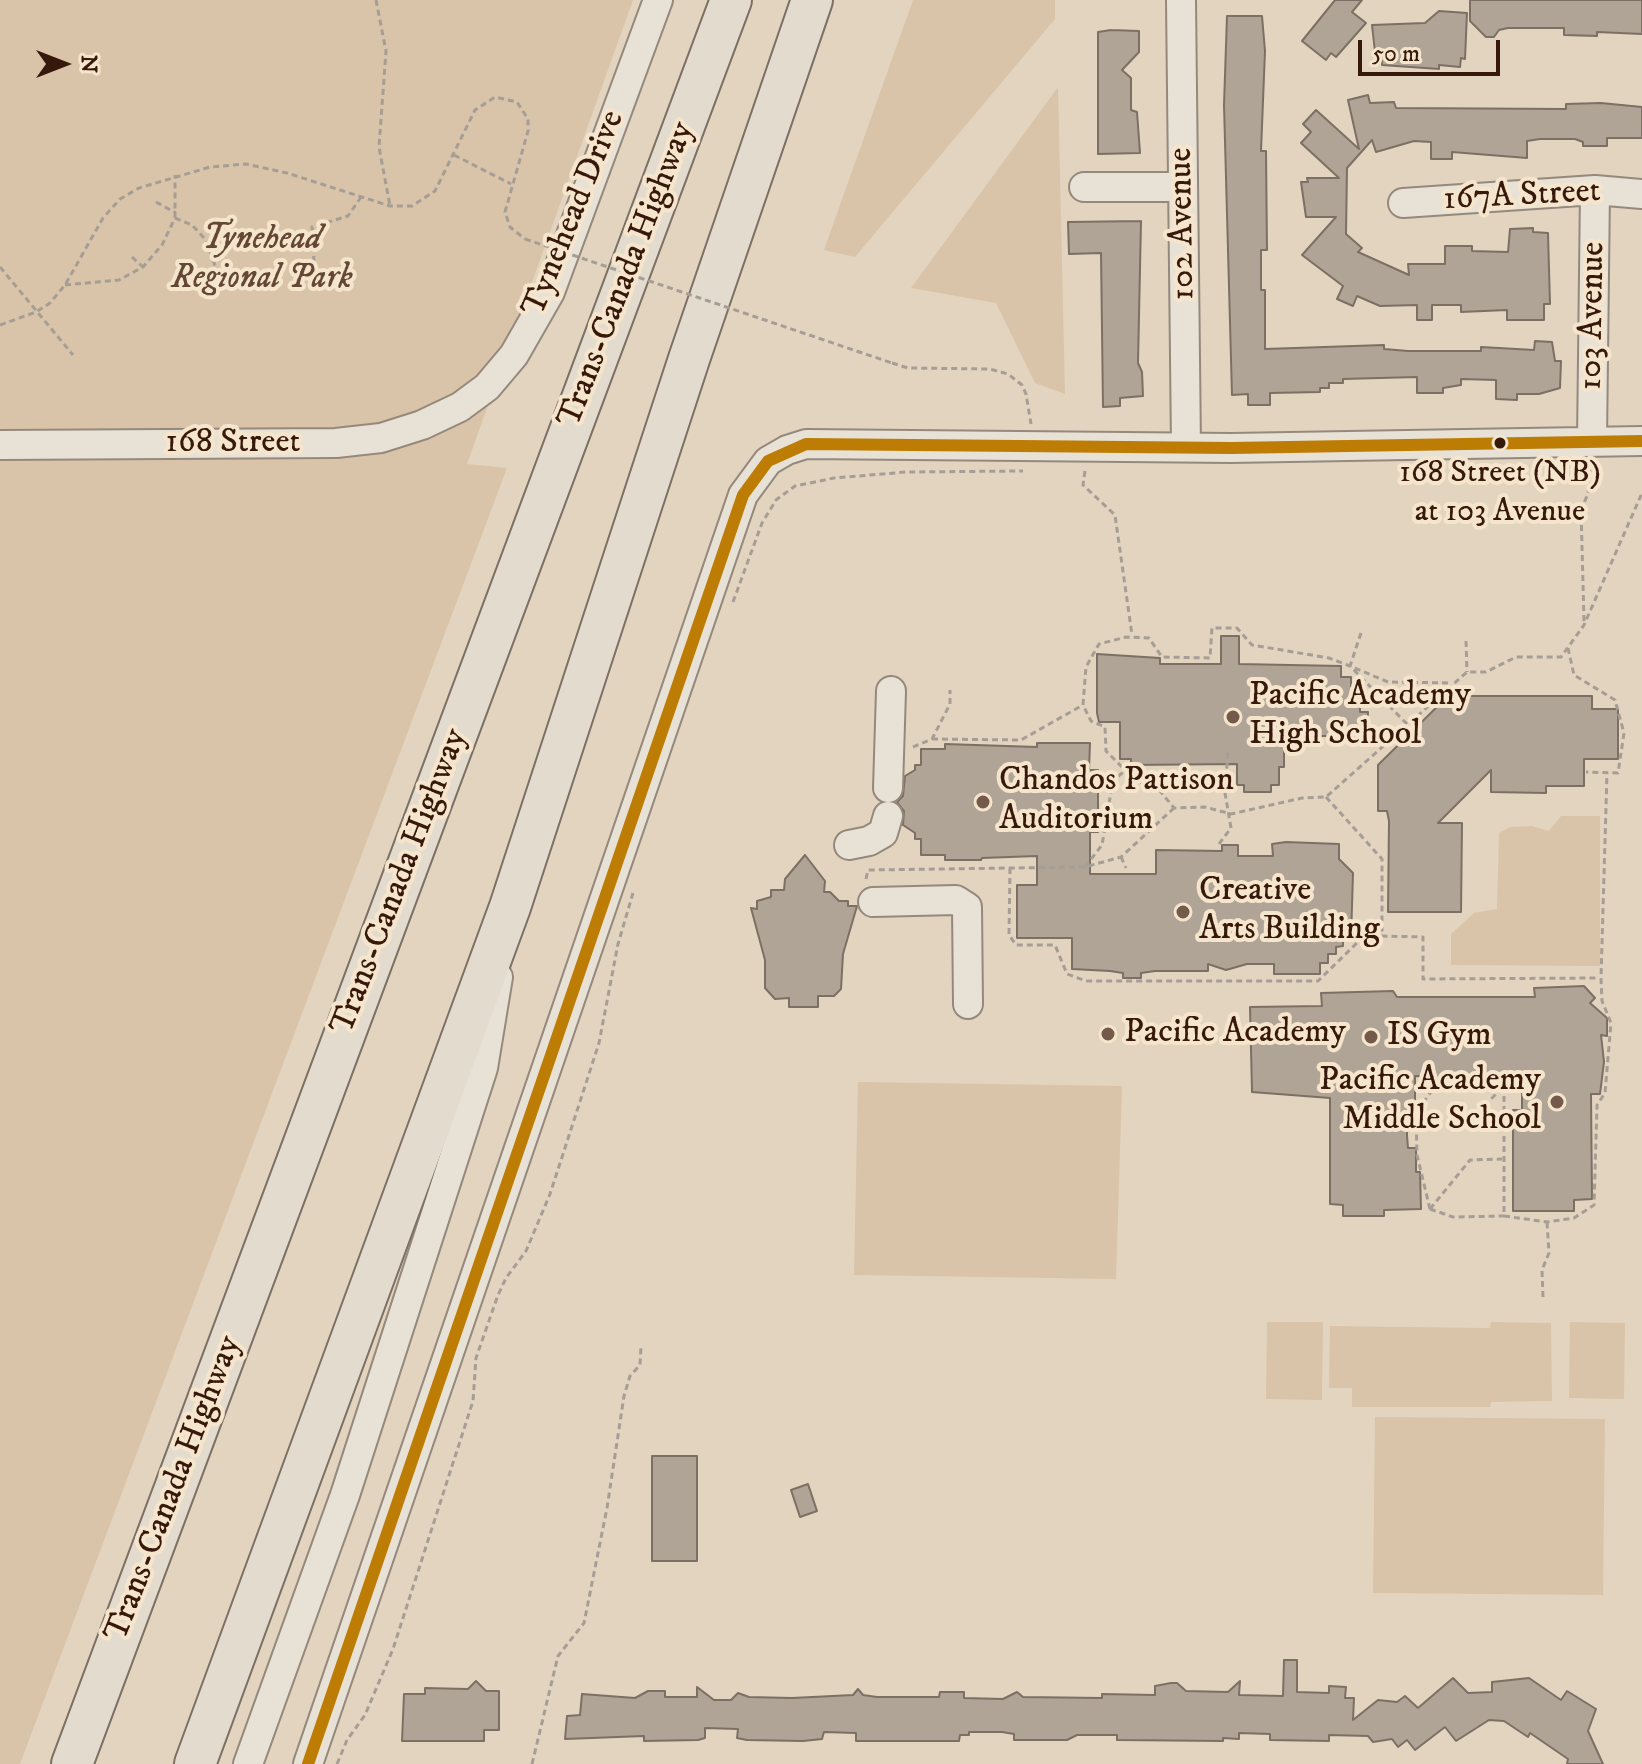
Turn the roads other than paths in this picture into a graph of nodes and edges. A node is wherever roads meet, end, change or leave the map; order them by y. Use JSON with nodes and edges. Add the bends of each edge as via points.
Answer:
{"nodes":[{"id":1,"x":658,"y":0,"type":"edge"},
{"id":2,"x":731,"y":0,"type":"edge"},
{"id":3,"x":812,"y":0,"type":"edge"},
{"id":4,"x":1181,"y":0,"type":"edge"},
{"id":5,"x":1084,"y":187,"type":"dead end"},
{"id":6,"x":1183,"y":187,"type":"junction"},
{"id":7,"x":1595,"y":190,"type":"junction"},
{"id":8,"x":1642,"y":194,"type":"edge"},
{"id":9,"x":1403,"y":203,"type":"dead end"},
{"id":10,"x":460,"y":407,"type":"joint"},
{"id":11,"x":1592,"y":441,"type":"junction"},
{"id":12,"x":1642,"y":441,"type":"edge"},
{"id":13,"x":0,"y":445,"type":"edge"},
{"id":14,"x":1186,"y":447,"type":"junction"},
{"id":15,"x":891,"y":691,"type":"dead end"},
{"id":16,"x":888,"y":788,"type":"dead end"},
{"id":17,"x":888,"y":816,"type":"dead end"},
{"id":18,"x":849,"y":845,"type":"dead end"},
{"id":19,"x":869,"y":895,"type":"road end"},
{"id":20,"x":510,"y":907,"type":"junction"},
{"id":21,"x":968,"y":1004,"type":"dead end"},
{"id":22,"x":72,"y":1764,"type":"edge"},
{"id":23,"x":195,"y":1764,"type":"edge"},
{"id":24,"x":248,"y":1764,"type":"edge"},
{"id":25,"x":308,"y":1764,"type":"edge"}],
"edges":[{"from":1,"to":10,"type":"street","name":"Tynehead Drive","via":[[550,292],[514,355],[487,387]]},
{"from":2,"to":22,"type":"highway","name":"Trans-Canada Highway"},
{"from":3,"to":20,"type":"highway"},
{"from":4,"to":6,"type":"street","name":"102 Avenue"},
{"from":5,"to":6,"type":"street"},
{"from":6,"to":14,"type":"street","name":"102 Avenue"},
{"from":7,"to":8,"type":"street","name":"167A Street"},
{"from":7,"to":9,"type":"street","name":"167A Street"},
{"from":7,"to":11,"type":"street","name":"103 Avenue"},
{"from":10,"to":13,"type":"street","name":"168 Street","via":[[381,438],[336,443]]},
{"from":11,"to":12,"type":"street"},
{"from":11,"to":14,"type":"street"},
{"from":14,"to":25,"type":"street","via":[[806,444],[768,461],[743,495]]},
{"from":15,"to":16,"type":"street"},
{"from":17,"to":18,"type":"street","via":[[883,833]]},
{"from":19,"to":21,"type":"street","via":[[956,900],[967,907]]},
{"from":20,"to":23,"type":"highway"},
{"from":20,"to":24,"type":"street","via":[[483,1068],[345,1495]]}]}
